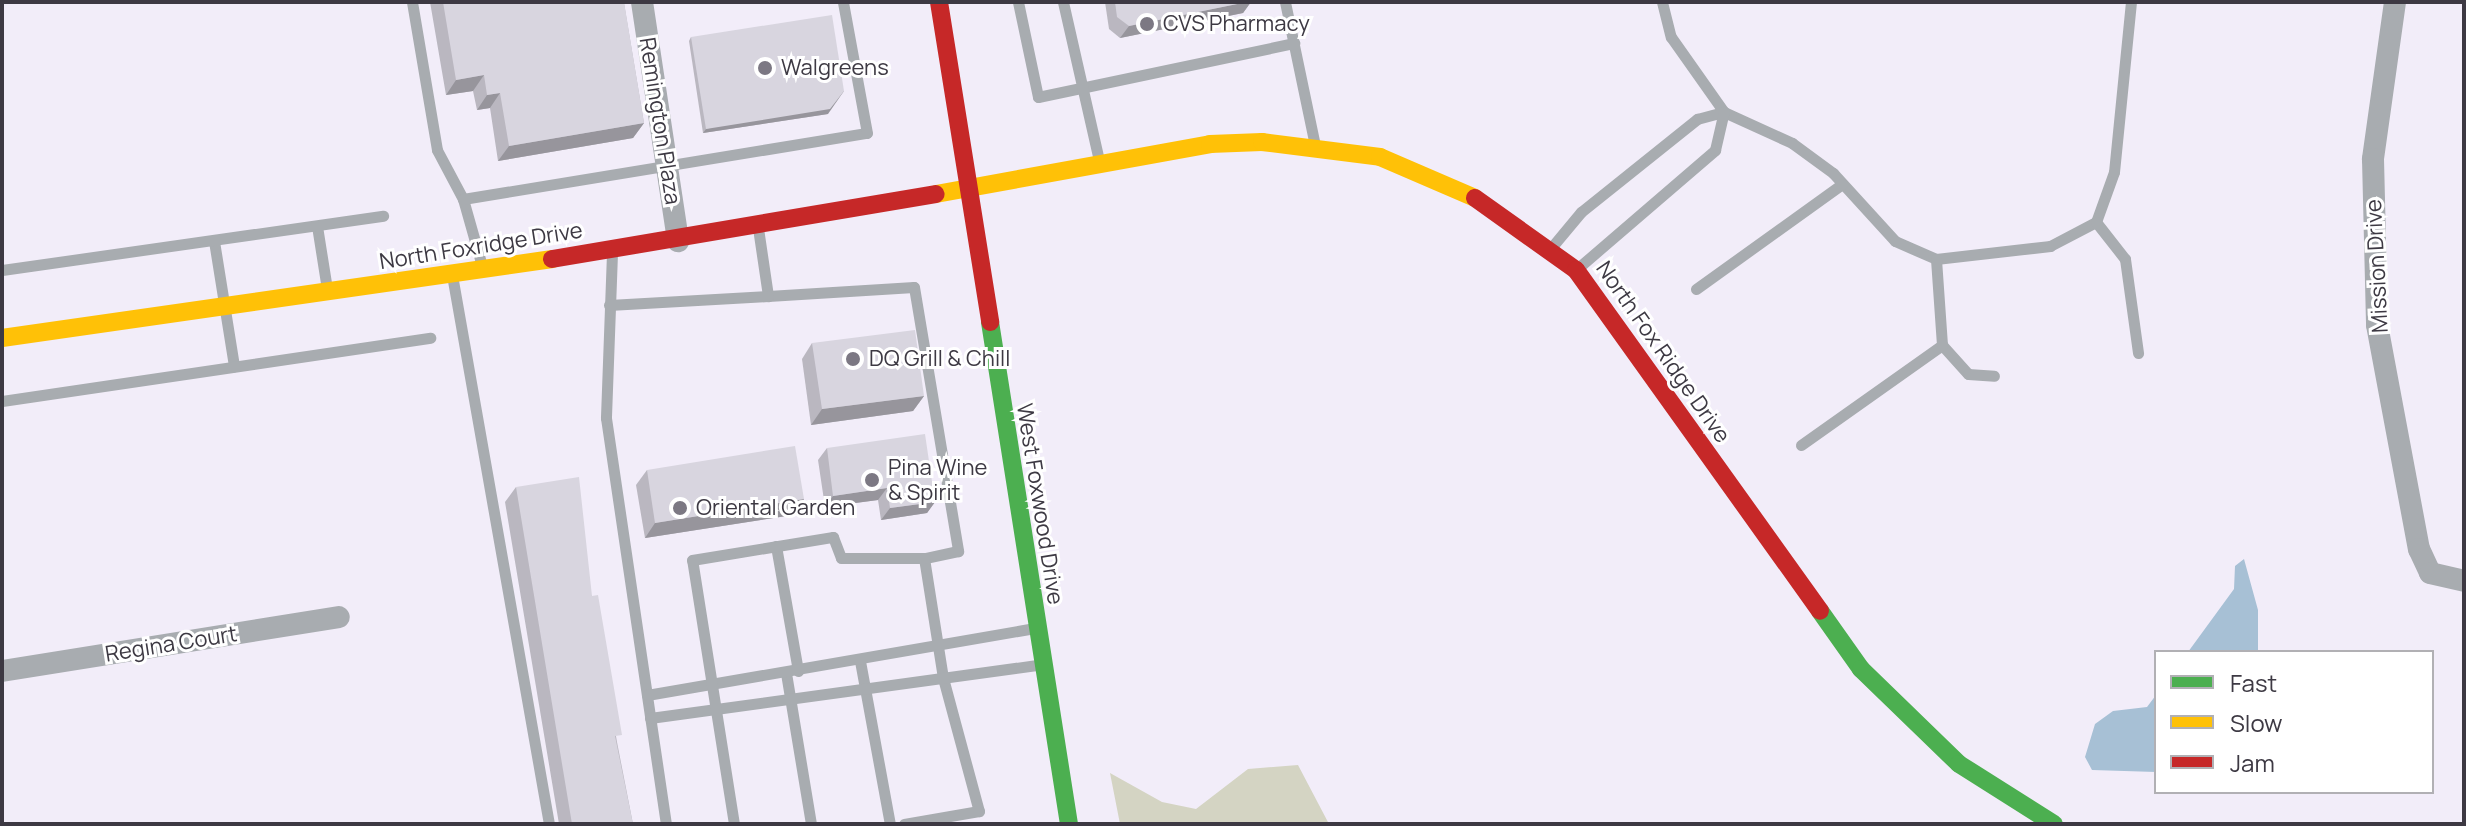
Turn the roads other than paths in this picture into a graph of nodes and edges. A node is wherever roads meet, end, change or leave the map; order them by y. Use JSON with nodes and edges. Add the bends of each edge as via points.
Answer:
{"nodes":[{"id":1,"x":412,"y":2,"type":"edge"},
{"id":2,"x":843,"y":2,"type":"edge"},
{"id":3,"x":939,"y":2,"type":"edge"},
{"id":4,"x":1018,"y":2,"type":"edge"},
{"id":5,"x":1063,"y":2,"type":"edge"},
{"id":6,"x":1285,"y":2,"type":"edge"},
{"id":7,"x":1662,"y":2,"type":"edge"},
{"id":8,"x":2131,"y":2,"type":"edge"},
{"id":9,"x":2395,"y":2,"type":"edge"},
{"id":10,"x":646,"y":3,"type":"edge"},
{"id":11,"x":1294,"y":43,"type":"junction"},
{"id":12,"x":1081,"y":89,"type":"junction"},
{"id":13,"x":1724,"y":112,"type":"junction"},
{"id":14,"x":1316,"y":148,"type":"junction"},
{"id":15,"x":1101,"y":165,"type":"junction"},
{"id":16,"x":667,"y":167,"type":"junction"},
{"id":17,"x":1842,"y":184,"type":"junction"},
{"id":18,"x":965,"y":194,"type":"junction"},
{"id":19,"x":463,"y":199,"type":"junction"},
{"id":20,"x":383,"y":216,"type":"dead end"},
{"id":21,"x":2096,"y":222,"type":"junction"},
{"id":22,"x":317,"y":226,"type":"junction"},
{"id":23,"x":758,"y":228,"type":"junction"},
{"id":24,"x":214,"y":241,"type":"junction"},
{"id":25,"x":678,"y":241,"type":"junction"},
{"id":26,"x":1550,"y":249,"type":"junction"},
{"id":27,"x":612,"y":251,"type":"junction"},
{"id":28,"x":1936,"y":259,"type":"junction"},
{"id":29,"x":483,"y":268,"type":"junction"},
{"id":30,"x":2,"y":270,"type":"edge"},
{"id":31,"x":1576,"y":270,"type":"junction"},
{"id":32,"x":452,"y":274,"type":"junction"},
{"id":33,"x":1696,"y":289,"type":"dead end"},
{"id":34,"x":327,"y":293,"type":"junction"},
{"id":35,"x":768,"y":296,"type":"junction"},
{"id":36,"x":609,"y":305,"type":"junction"},
{"id":37,"x":226,"y":307,"type":"junction"},
{"id":38,"x":2,"y":338,"type":"edge"},
{"id":39,"x":430,"y":338,"type":"dead end"},
{"id":40,"x":1942,"y":345,"type":"junction"},
{"id":41,"x":2138,"y":353,"type":"dead end"},
{"id":42,"x":234,"y":366,"type":"junction"},
{"id":43,"x":1994,"y":376,"type":"dead end"},
{"id":44,"x":2,"y":401,"type":"edge"},
{"id":45,"x":1801,"y":445,"type":"dead end"},
{"id":46,"x":776,"y":546,"type":"junction"},
{"id":47,"x":924,"y":558,"type":"junction"},
{"id":48,"x":2464,"y":581,"type":"edge"},
{"id":49,"x":339,"y":617,"type":"dead end"},
{"id":50,"x":1036,"y":628,"type":"junction"},
{"id":51,"x":937,"y":649,"type":"junction"},
{"id":52,"x":860,"y":661,"type":"junction"},
{"id":53,"x":1042,"y":664,"type":"junction"},
{"id":54,"x":2,"y":671,"type":"edge"},
{"id":55,"x":792,"y":672,"type":"junction"},
{"id":56,"x":943,"y":678,"type":"junction"},
{"id":57,"x":713,"y":684,"type":"junction"},
{"id":58,"x":864,"y":686,"type":"junction"},
{"id":59,"x":647,"y":695,"type":"junction"},
{"id":60,"x":790,"y":696,"type":"junction"},
{"id":61,"x":716,"y":706,"type":"junction"},
{"id":62,"x":650,"y":718,"type":"junction"},
{"id":63,"x":979,"y":811,"type":"junction"},
{"id":64,"x":2042,"y":821,"type":"edge"},
{"id":65,"x":549,"y":824,"type":"edge"},
{"id":66,"x":666,"y":824,"type":"edge"},
{"id":67,"x":734,"y":824,"type":"edge"},
{"id":68,"x":811,"y":824,"type":"edge"},
{"id":69,"x":890,"y":824,"type":"edge"},
{"id":70,"x":904,"y":824,"type":"edge"},
{"id":71,"x":981,"y":824,"type":"edge"},
{"id":72,"x":1069,"y":824,"type":"edge"}],
"edges":[{"from":1,"to":19,"type":"lane","via":[[437,150]]},
{"from":2,"to":16,"type":"lane","via":[[867,133]]},
{"from":3,"to":18,"type":"street","name":"West Foxwood Drive"},
{"from":4,"to":12,"type":"lane","via":[[1038,97]]},
{"from":5,"to":12,"type":"lane"},
{"from":6,"to":11,"type":"lane"},
{"from":7,"to":13,"type":"lane","via":[[1671,37]]},
{"from":8,"to":21,"type":"lane","via":[[2114,172]]},
{"from":9,"to":48,"type":"street","name":"Mission Drive","via":[[2373,159],[2377,325],[2419,549],[2430,573]]},
{"from":10,"to":16,"type":"street","name":"Remington Plaza"},
{"from":11,"to":12,"type":"lane"},
{"from":11,"to":14,"type":"lane"},
{"from":12,"to":15,"type":"lane"},
{"from":13,"to":17,"type":"lane","via":[[1792,143]]},
{"from":13,"to":26,"type":"lane","via":[[1697,119],[1581,212]]},
{"from":13,"to":31,"type":"lane","via":[[1715,150]]},
{"from":14,"to":15,"type":"street","name":"North Fox Ridge Drive","via":[[1210,144]]},
{"from":14,"to":26,"type":"street","name":"North Fox Ridge Drive","via":[[1422,171]]},
{"from":15,"to":18,"type":"street","name":"North Fox Ridge Drive"},
{"from":16,"to":19,"type":"lane"},
{"from":16,"to":25,"type":"street","name":"Remington Plaza"},
{"from":17,"to":28,"type":"lane","via":[[1895,241]]},
{"from":17,"to":33,"type":"lane"},
{"from":18,"to":23,"type":"street","name":"North Foxridge Drive"},
{"from":18,"to":50,"type":"street","name":"West Foxwood Drive"},
{"from":19,"to":29,"type":"lane"},
{"from":20,"to":22,"type":"lane"},
{"from":21,"to":28,"type":"lane","via":[[2050,246]]},
{"from":21,"to":41,"type":"lane","via":[[2125,259]]},
{"from":22,"to":24,"type":"lane"},
{"from":22,"to":34,"type":"lane"},
{"from":23,"to":25,"type":"street","name":"North Foxridge Drive"},
{"from":23,"to":35,"type":"lane"},
{"from":24,"to":30,"type":"lane"},
{"from":24,"to":37,"type":"lane"},
{"from":25,"to":27,"type":"street","name":"North Foxridge Drive"},
{"from":26,"to":31,"type":"street","name":"North Fox Ridge Drive"},
{"from":27,"to":29,"type":"street","name":"North Foxridge Drive"},
{"from":27,"to":36,"type":"lane"},
{"from":28,"to":40,"type":"lane"},
{"from":29,"to":32,"type":"street","name":"North Foxridge Drive"},
{"from":31,"to":64,"type":"street","name":"North Fox Ridge Drive","via":[[1861,669],[1908,722]]},
{"from":32,"to":34,"type":"street","name":"North Foxridge Drive"},
{"from":32,"to":65,"type":"lane"},
{"from":34,"to":37,"type":"street","name":"North Foxridge Drive"},
{"from":35,"to":36,"type":"lane"},
{"from":35,"to":47,"type":"lane","via":[[914,287],[958,551]]},
{"from":36,"to":59,"type":"lane","via":[[606,418]]},
{"from":37,"to":38,"type":"street","name":"North Foxridge Drive"},
{"from":37,"to":42,"type":"lane"},
{"from":39,"to":42,"type":"lane"},
{"from":40,"to":43,"type":"lane","via":[[1968,374]]},
{"from":40,"to":45,"type":"lane"},
{"from":42,"to":44,"type":"lane"},
{"from":46,"to":47,"type":"lane","via":[[833,537],[841,558]]},
{"from":46,"to":55,"type":"lane"},
{"from":46,"to":57,"type":"lane","via":[[692,560]]},
{"from":47,"to":51,"type":"lane"},
{"from":49,"to":54,"type":"street","name":"Regina Court"},
{"from":50,"to":51,"type":"lane"},
{"from":50,"to":53,"type":"street","name":"West Foxwood Drive"},
{"from":51,"to":52,"type":"lane"},
{"from":51,"to":56,"type":"lane"},
{"from":52,"to":55,"type":"lane"},
{"from":52,"to":58,"type":"lane"},
{"from":53,"to":56,"type":"lane"},
{"from":53,"to":72,"type":"street","name":"West Foxwood Drive"},
{"from":55,"to":57,"type":"lane"},
{"from":55,"to":60,"type":"lane"},
{"from":56,"to":58,"type":"lane"},
{"from":56,"to":63,"type":"lane"},
{"from":57,"to":59,"type":"lane"},
{"from":57,"to":61,"type":"lane"},
{"from":58,"to":60,"type":"lane"},
{"from":58,"to":69,"type":"lane"},
{"from":59,"to":62,"type":"lane"},
{"from":60,"to":61,"type":"lane"},
{"from":60,"to":68,"type":"lane"},
{"from":61,"to":62,"type":"lane"},
{"from":61,"to":67,"type":"lane"},
{"from":62,"to":66,"type":"lane"},
{"from":63,"to":70,"type":"lane"},
{"from":63,"to":71,"type":"lane"}]}
